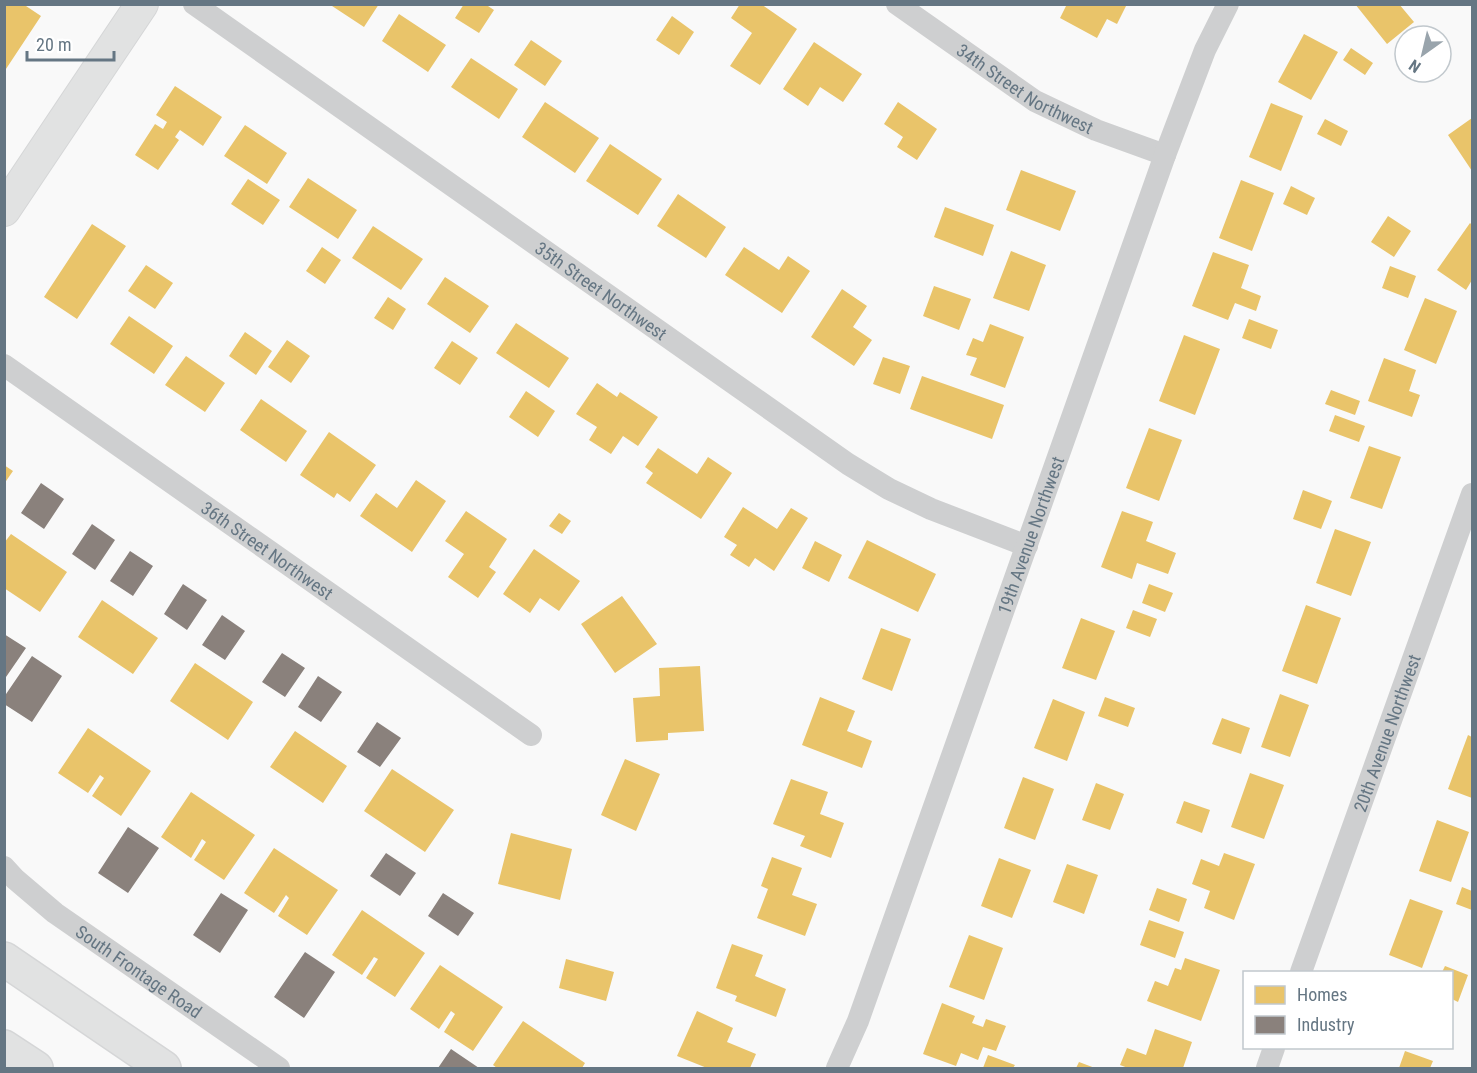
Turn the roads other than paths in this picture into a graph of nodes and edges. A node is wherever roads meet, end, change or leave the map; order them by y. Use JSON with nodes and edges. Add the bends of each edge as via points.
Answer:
{"nodes":[{"id":1,"x":142,"y":4,"type":"edge"},
{"id":2,"x":194,"y":4,"type":"edge"},
{"id":3,"x":897,"y":4,"type":"edge"},
{"id":4,"x":1228,"y":4,"type":"edge"},
{"id":5,"x":1165,"y":155,"type":"junction"},
{"id":6,"x":4,"y":210,"type":"edge"},
{"id":7,"x":4,"y":365,"type":"edge"},
{"id":8,"x":1473,"y":494,"type":"edge"},
{"id":9,"x":1027,"y":546,"type":"junction"},
{"id":10,"x":531,"y":735,"type":"dead end"},
{"id":11,"x":4,"y":867,"type":"edge"},
{"id":12,"x":4,"y":959,"type":"edge"},
{"id":13,"x":1301,"y":971,"type":"edge"},
{"id":14,"x":4,"y":1047,"type":"edge"},
{"id":15,"x":1273,"y":1049,"type":"edge"},
{"id":16,"x":36,"y":1068,"type":"edge"},
{"id":17,"x":164,"y":1068,"type":"edge"},
{"id":18,"x":279,"y":1068,"type":"edge"},
{"id":19,"x":837,"y":1068,"type":"edge"},
{"id":20,"x":1267,"y":1068,"type":"edge"}],
"edges":[{"from":1,"to":6,"type":"main road"},
{"from":2,"to":9,"type":"street","name":"35th Street Northwest","via":[[848,464],[931,508]]},
{"from":3,"to":5,"type":"street","name":"34th Street Northwest","via":[[1035,101],[1096,130]]},
{"from":4,"to":5,"type":"street","name":"19th Avenue Northwest","via":[[1205,50]]},
{"from":5,"to":9,"type":"street","name":"19th Avenue Northwest"},
{"from":7,"to":10,"type":"street","name":"36th Street Northwest"},
{"from":8,"to":13,"type":"street","name":"20th Avenue Northwest"},
{"from":9,"to":19,"type":"street","name":"19th Avenue Northwest","via":[[858,1021]]},
{"from":11,"to":18,"type":"street","name":"South Frontage Road","via":[[55,913]]},
{"from":12,"to":17,"type":"main road"},
{"from":14,"to":16,"type":"main road"},
{"from":15,"to":20,"type":"street"}]}
